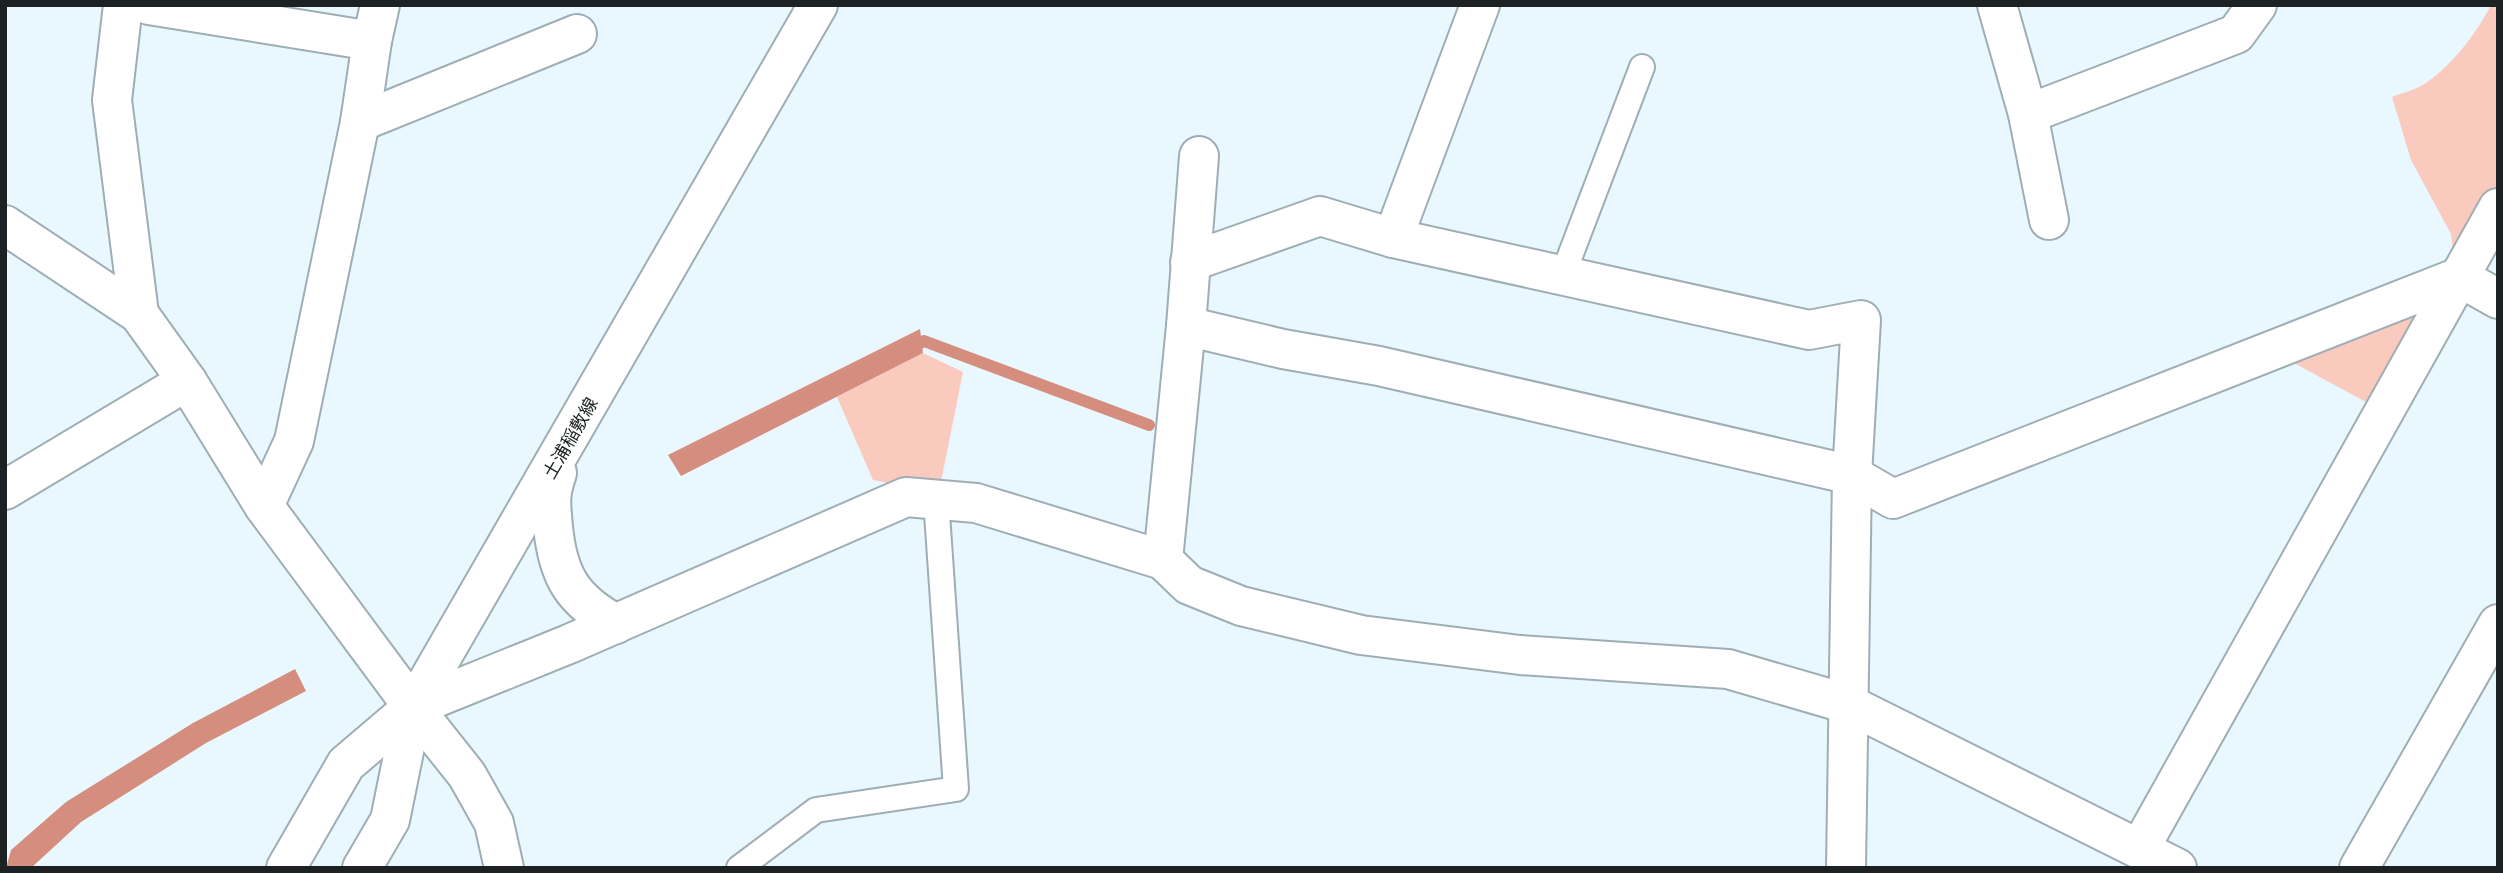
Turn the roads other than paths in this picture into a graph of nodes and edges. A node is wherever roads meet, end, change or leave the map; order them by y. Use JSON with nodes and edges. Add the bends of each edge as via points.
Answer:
{"nodes":[{"id":1,"x":123,"y":5,"type":"edge"},
{"id":2,"x":149,"y":5,"type":"edge"},
{"id":3,"x":818,"y":5,"type":"edge"},
{"id":4,"x":1480,"y":5,"type":"edge"},
{"id":5,"x":1997,"y":5,"type":"edge"},
{"id":6,"x":2257,"y":5,"type":"edge"},
{"id":7,"x":376,"y":23,"type":"edge"},
{"id":8,"x":577,"y":34,"type":"dead end"},
{"id":9,"x":1642,"y":67,"type":"dead end"},
{"id":10,"x":2028,"y":114,"type":"junction"},
{"id":11,"x":360,"y":122,"type":"junction"},
{"id":12,"x":1199,"y":156,"type":"dead end"},
{"id":13,"x":2498,"y":208,"type":"edge"},
{"id":14,"x":2049,"y":220,"type":"dead end"},
{"id":15,"x":5,"y":225,"type":"edge"},
{"id":16,"x":1393,"y":238,"type":"junction"},
{"id":17,"x":1190,"y":261,"type":"junction"},
{"id":18,"x":1562,"y":277,"type":"junction"},
{"id":19,"x":2459,"y":277,"type":"junction"},
{"id":20,"x":2498,"y":299,"type":"edge"},
{"id":21,"x":139,"y":314,"type":"junction"},
{"id":22,"x":1186,"y":326,"type":"junction"},
{"id":23,"x":187,"y":381,"type":"junction"},
{"id":24,"x":565,"y":447,"type":"junction"},
{"id":25,"x":1852,"y":475,"type":"junction"},
{"id":26,"x":5,"y":490,"type":"edge"},
{"id":27,"x":936,"y":499,"type":"junction"},
{"id":28,"x":264,"y":506,"type":"junction"},
{"id":29,"x":1163,"y":559,"type":"junction"},
{"id":30,"x":616,"y":624,"type":"junction"},
{"id":31,"x":2498,"y":624,"type":"edge"},
{"id":32,"x":1848,"y":704,"type":"junction"},
{"id":33,"x":413,"y":707,"type":"junction"},
{"id":34,"x":2140,"y":848,"type":"junction"},
{"id":35,"x":286,"y":868,"type":"edge"},
{"id":36,"x":362,"y":868,"type":"edge"},
{"id":37,"x":504,"y":868,"type":"edge"},
{"id":38,"x":739,"y":868,"type":"edge"},
{"id":39,"x":1846,"y":868,"type":"edge"},
{"id":40,"x":2177,"y":868,"type":"edge"},
{"id":41,"x":2359,"y":868,"type":"edge"}],
"edges":[{"from":1,"to":21,"type":"street","via":[[112,100]]},
{"from":2,"to":7,"type":"street"},
{"from":3,"to":24,"type":"street","name":"土浦稲敷線"},
{"from":4,"to":16,"type":"street"},
{"from":5,"to":10,"type":"street"},
{"from":6,"to":10,"type":"street","via":[[2236,34]]},
{"from":7,"to":11,"type":"street"},
{"from":8,"to":11,"type":"street"},
{"from":9,"to":18,"type":"lane"},
{"from":10,"to":14,"type":"street"},
{"from":11,"to":28,"type":"street","via":[[294,441]]},
{"from":12,"to":17,"type":"street"},
{"from":13,"to":19,"type":"street"},
{"from":15,"to":21,"type":"street"},
{"from":16,"to":17,"type":"street","via":[[1320,216]]},
{"from":16,"to":18,"type":"street"},
{"from":17,"to":22,"type":"street"},
{"from":18,"to":25,"type":"street","via":[[1809,330],[1861,320]]},
{"from":19,"to":20,"type":"street"},
{"from":19,"to":25,"type":"street","via":[[1893,499]]},
{"from":19,"to":34,"type":"street"},
{"from":21,"to":23,"type":"street"},
{"from":22,"to":25,"type":"street"},
{"from":22,"to":29,"type":"street"},
{"from":23,"to":26,"type":"street"},
{"from":23,"to":28,"type":"street"},
{"from":24,"to":30,"type":"street","via":[[550,494],[556,555],[577,596]]},
{"from":24,"to":33,"type":"street","name":"土浦稲敷線"},
{"from":25,"to":32,"type":"street"},
{"from":27,"to":29,"type":"street","via":[[975,502]]},
{"from":27,"to":30,"type":"street","via":[[906,497]]},
{"from":27,"to":38,"type":"lane","via":[[956,789],[816,810]]},
{"from":28,"to":33,"type":"street"},
{"from":29,"to":32,"type":"street","via":[[1189,584],[1241,606],[1362,635],[1520,655],[1728,669]]},
{"from":30,"to":33,"type":"street"},
{"from":31,"to":41,"type":"street"},
{"from":32,"to":34,"type":"street"},
{"from":32,"to":39,"type":"street"},
{"from":33,"to":35,"type":"street","via":[[346,764]]},
{"from":33,"to":36,"type":"street","via":[[390,820]]},
{"from":33,"to":37,"type":"street","via":[[467,775],[494,823]]},
{"from":34,"to":40,"type":"street"}]}
